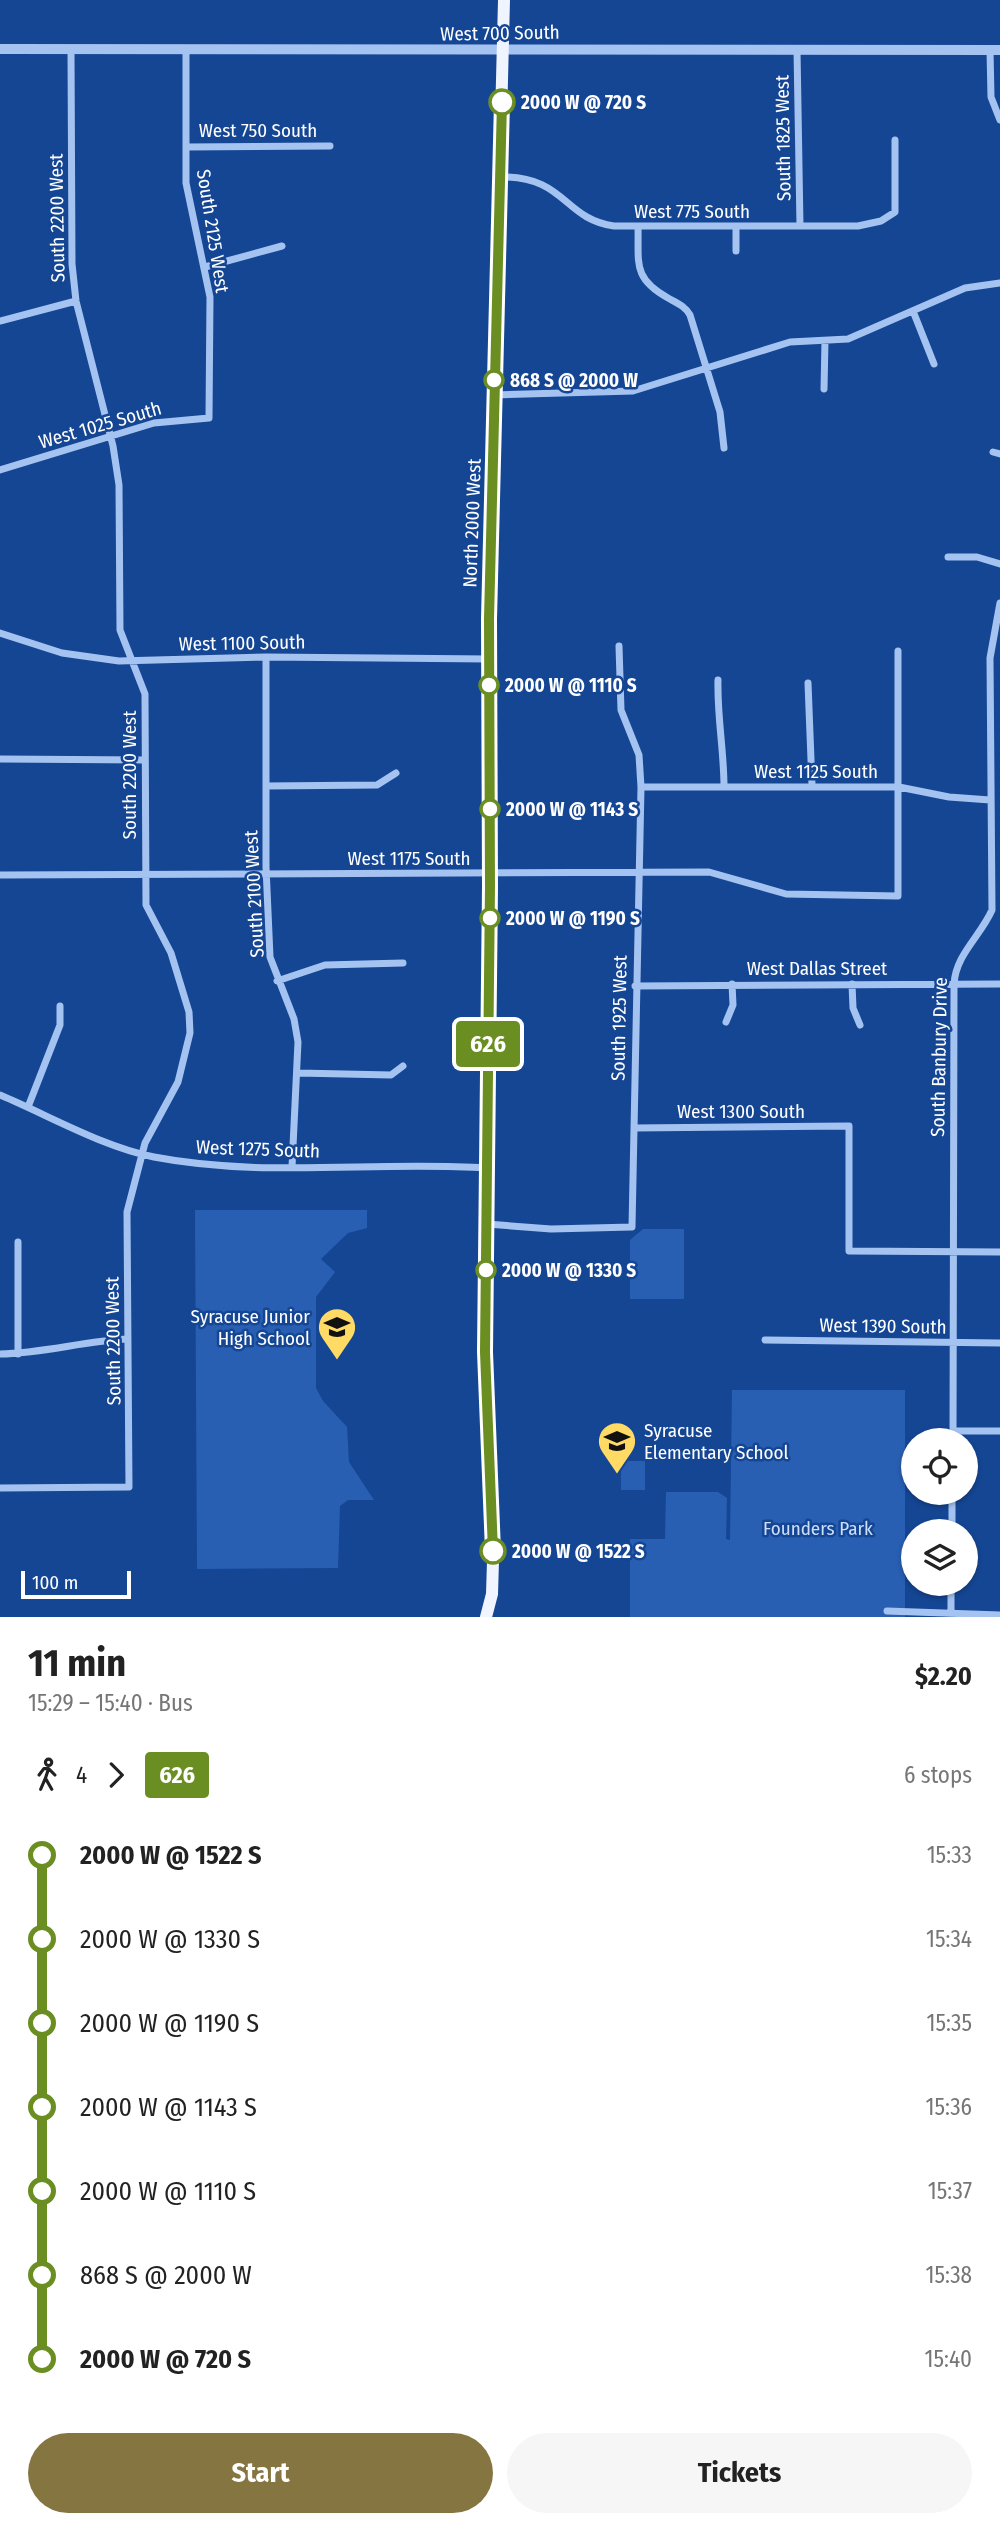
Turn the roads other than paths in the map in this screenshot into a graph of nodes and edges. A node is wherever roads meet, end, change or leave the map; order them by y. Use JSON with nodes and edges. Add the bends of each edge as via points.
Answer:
{"nodes":[{"id":1,"x":504,"y":0,"type":"edge"},
{"id":2,"x":0,"y":49,"type":"edge"},
{"id":3,"x":71,"y":50,"type":"junction"},
{"id":4,"x":186,"y":50,"type":"junction"},
{"id":5,"x":797,"y":50,"type":"junction"},
{"id":6,"x":995,"y":50,"type":"edge"},
{"id":7,"x":503,"y":52,"type":"junction"},
{"id":8,"x":1000,"y":120,"type":"edge"},
{"id":9,"x":895,"y":140,"type":"dead end"},
{"id":10,"x":330,"y":146,"type":"dead end"},
{"id":11,"x":186,"y":147,"type":"junction"},
{"id":12,"x":500,"y":177,"type":"junction"},
{"id":13,"x":638,"y":226,"type":"junction"},
{"id":14,"x":736,"y":226,"type":"junction"},
{"id":15,"x":800,"y":226,"type":"junction"},
{"id":16,"x":282,"y":246,"type":"dead end"},
{"id":17,"x":736,"y":251,"type":"dead end"},
{"id":18,"x":205,"y":267,"type":"junction"},
{"id":19,"x":1000,"y":283,"type":"edge"},
{"id":20,"x":76,"y":301,"type":"junction"},
{"id":21,"x":913,"y":311,"type":"junction"},
{"id":22,"x":0,"y":321,"type":"edge"},
{"id":23,"x":825,"y":341,"type":"junction"},
{"id":24,"x":934,"y":364,"type":"dead end"},
{"id":25,"x":707,"y":369,"type":"junction"},
{"id":26,"x":824,"y":389,"type":"dead end"},
{"id":27,"x":494,"y":395,"type":"junction"},
{"id":28,"x":209,"y":418,"type":"joint"},
{"id":29,"x":110,"y":435,"type":"junction"},
{"id":30,"x":724,"y":447,"type":"dead end"},
{"id":31,"x":0,"y":470,"type":"edge"},
{"id":32,"x":948,"y":557,"type":"dead end"},
{"id":33,"x":1000,"y":564,"type":"edge"},
{"id":34,"x":1000,"y":603,"type":"edge"},
{"id":35,"x":0,"y":632,"type":"edge"},
{"id":36,"x":619,"y":646,"type":"dead end"},
{"id":37,"x":898,"y":651,"type":"dead end"},
{"id":38,"x":266,"y":657,"type":"junction"},
{"id":39,"x":489,"y":659,"type":"junction"},
{"id":40,"x":131,"y":661,"type":"junction"},
{"id":41,"x":718,"y":680,"type":"dead end"},
{"id":42,"x":808,"y":683,"type":"dead end"},
{"id":43,"x":996,"y":686,"type":"edge"},
{"id":44,"x":0,"y":759,"type":"edge"},
{"id":45,"x":145,"y":760,"type":"junction"},
{"id":46,"x":396,"y":773,"type":"dead end"},
{"id":47,"x":813,"y":785,"type":"junction"},
{"id":48,"x":266,"y":786,"type":"junction"},
{"id":49,"x":641,"y":787,"type":"junction"},
{"id":50,"x":724,"y":787,"type":"junction"},
{"id":51,"x":899,"y":787,"type":"junction"},
{"id":52,"x":990,"y":800,"type":"junction"},
{"id":53,"x":639,"y":871,"type":"junction"},
{"id":54,"x":267,"y":874,"type":"junction"},
{"id":55,"x":490,"y":874,"type":"junction"},
{"id":56,"x":0,"y":875,"type":"edge"},
{"id":57,"x":145,"y":875,"type":"junction"},
{"id":58,"x":996,"y":895,"type":"edge"},
{"id":59,"x":402,"y":963,"type":"dead end"},
{"id":60,"x":277,"y":981,"type":"junction"},
{"id":61,"x":732,"y":984,"type":"junction"},
{"id":62,"x":852,"y":984,"type":"junction"},
{"id":63,"x":1000,"y":984,"type":"edge"},
{"id":64,"x":954,"y":985,"type":"junction"},
{"id":65,"x":635,"y":986,"type":"junction"},
{"id":66,"x":60,"y":1006,"type":"dead end"},
{"id":67,"x":726,"y":1023,"type":"dead end"},
{"id":68,"x":860,"y":1025,"type":"dead end"},
{"id":69,"x":403,"y":1066,"type":"dead end"},
{"id":70,"x":298,"y":1073,"type":"junction"},
{"id":71,"x":0,"y":1095,"type":"edge"},
{"id":72,"x":29,"y":1107,"type":"junction"},
{"id":73,"x":634,"y":1128,"type":"junction"},
{"id":74,"x":141,"y":1153,"type":"junction"},
{"id":75,"x":292,"y":1167,"type":"junction"},
{"id":76,"x":486,"y":1168,"type":"junction"},
{"id":77,"x":487,"y":1224,"type":"junction"},
{"id":78,"x":18,"y":1242,"type":"dead end"},
{"id":79,"x":1000,"y":1252,"type":"edge"},
{"id":80,"x":953,"y":1254,"type":"junction"},
{"id":81,"x":128,"y":1339,"type":"junction"},
{"id":82,"x":765,"y":1340,"type":"dead end"},
{"id":83,"x":952,"y":1343,"type":"junction"},
{"id":84,"x":1000,"y":1343,"type":"edge"},
{"id":85,"x":0,"y":1354,"type":"edge"},
{"id":86,"x":18,"y":1354,"type":"junction"},
{"id":87,"x":953,"y":1428,"type":"edge"},
{"id":88,"x":978,"y":1431,"type":"edge"},
{"id":89,"x":1000,"y":1431,"type":"edge"},
{"id":90,"x":0,"y":1488,"type":"edge"},
{"id":91,"x":492,"y":1594,"type":"junction"},
{"id":92,"x":951,"y":1596,"type":"edge"},
{"id":93,"x":887,"y":1611,"type":"dead end"},
{"id":94,"x":1000,"y":1615,"type":"edge"},
{"id":95,"x":951,"y":1616,"type":"edge"},
{"id":96,"x":486,"y":1617,"type":"edge"},
{"id":97,"x":497,"y":1617,"type":"edge"}],
"edges":[{"from":1,"to":7,"type":"main road","name":"North 2000 West"},
{"from":2,"to":3,"type":"street","name":"West 700 South"},
{"from":3,"to":4,"type":"street","name":"West 700 South"},
{"from":3,"to":20,"type":"street","name":"South 2200 West"},
{"from":4,"to":7,"type":"street","name":"West 700 South"},
{"from":4,"to":11,"type":"street","name":"South 2125 West"},
{"from":5,"to":6,"type":"street","name":"West 700 South"},
{"from":5,"to":7,"type":"street","name":"West 700 South"},
{"from":5,"to":15,"type":"street","name":"South 1825 West"},
{"from":6,"to":8,"type":"street","via":[[991,97]]},
{"from":7,"to":12,"type":"main road","name":"North 2000 West"},
{"from":9,"to":15,"type":"street","name":"West 775 South","via":[[895,212],[858,226]]},
{"from":10,"to":11,"type":"street","name":"West 750 South"},
{"from":11,"to":18,"type":"street","name":"South 2125 West","via":[[191,219]]},
{"from":12,"to":13,"type":"street","name":"West 775 South","via":[[547,185],[597,223]]},
{"from":12,"to":27,"type":"main road","name":"North 2000 West"},
{"from":13,"to":14,"type":"street","name":"West 775 South"},
{"from":13,"to":25,"type":"street","via":[[643,281],[688,311]]},
{"from":14,"to":15,"type":"street","name":"West 775 South"},
{"from":14,"to":17,"type":"street"},
{"from":16,"to":18,"type":"street"},
{"from":18,"to":28,"type":"street","name":"South 2125 West","via":[[210,297]]},
{"from":19,"to":21,"type":"street","via":[[965,288]]},
{"from":20,"to":22,"type":"street"},
{"from":20,"to":29,"type":"street","name":"South 2200 West"},
{"from":21,"to":23,"type":"street","via":[[848,339]]},
{"from":21,"to":24,"type":"street"},
{"from":23,"to":25,"type":"street","via":[[790,342]]},
{"from":23,"to":26,"type":"street"},
{"from":25,"to":27,"type":"street","via":[[616,394]]},
{"from":25,"to":30,"type":"street","via":[[720,412]]},
{"from":27,"to":39,"type":"main road","name":"North 2000 West"},
{"from":28,"to":29,"type":"street","name":"West 1025 South","via":[[154,423]]},
{"from":29,"to":31,"type":"street","name":"West 1025 South"},
{"from":29,"to":40,"type":"street","name":"South 2200 West","via":[[119,485],[120,630]]},
{"from":32,"to":33,"type":"street","via":[[977,557]]},
{"from":34,"to":43,"type":"street","name":"South Banbury Drive","via":[[990,658]]},
{"from":35,"to":40,"type":"street","name":"West 1100 South","via":[[62,653]]},
{"from":36,"to":49,"type":"street","name":"South 1925 West","via":[[621,710],[639,755]]},
{"from":37,"to":51,"type":"street"},
{"from":38,"to":39,"type":"street","name":"West 1100 South"},
{"from":38,"to":40,"type":"street","name":"West 1100 South"},
{"from":38,"to":48,"type":"street","name":"South 2100 West"},
{"from":39,"to":55,"type":"main road","name":"North 2000 West"},
{"from":40,"to":45,"type":"street","name":"South 2200 West","via":[[145,694]]},
{"from":41,"to":50,"type":"street"},
{"from":42,"to":47,"type":"street"},
{"from":43,"to":52,"type":"street","name":"South Banbury Drive"},
{"from":44,"to":45,"type":"street"},
{"from":45,"to":57,"type":"street","name":"South 2200 West"},
{"from":46,"to":48,"type":"street","via":[[377,785]]},
{"from":47,"to":50,"type":"street","name":"West 1125 South"},
{"from":47,"to":51,"type":"street","name":"West 1125 South"},
{"from":48,"to":54,"type":"street","name":"South 2100 West"},
{"from":49,"to":50,"type":"street","name":"West 1125 South"},
{"from":49,"to":53,"type":"street","name":"South 1925 West"},
{"from":51,"to":52,"type":"street","name":"West 1125 South"},
{"from":51,"to":53,"type":"street","name":"West 1175 South","via":[[898,896],[786,894],[709,872]]},
{"from":52,"to":58,"type":"street","name":"South Banbury Drive"},
{"from":53,"to":55,"type":"street","name":"West 1175 South"},
{"from":53,"to":65,"type":"street","name":"South 1925 West"},
{"from":54,"to":55,"type":"street","name":"West 1175 South"},
{"from":54,"to":57,"type":"street","name":"West 1175 South"},
{"from":54,"to":60,"type":"street","name":"South 2100 West","via":[[270,957]]},
{"from":55,"to":76,"type":"main road","name":"North 2000 West"},
{"from":56,"to":57,"type":"street","name":"West 1175 South"},
{"from":57,"to":74,"type":"street","name":"South 2200 West","via":[[146,905],[171,953],[185,993],[191,1033],[178,1082]]},
{"from":58,"to":64,"type":"street","name":"South Banbury Drive","via":[[986,923],[959,961]]},
{"from":59,"to":60,"type":"street","via":[[325,965]]},
{"from":60,"to":70,"type":"street","name":"South 2100 West","via":[[294,1019]]},
{"from":61,"to":62,"type":"street","name":"West Dallas Street"},
{"from":61,"to":65,"type":"street","name":"West Dallas Street"},
{"from":61,"to":67,"type":"street","via":[[733,1005]]},
{"from":62,"to":64,"type":"street","name":"West Dallas Street"},
{"from":62,"to":68,"type":"street","via":[[853,1008]]},
{"from":63,"to":64,"type":"street","name":"West Dallas Street"},
{"from":64,"to":80,"type":"street","name":"South Banbury Drive"},
{"from":65,"to":73,"type":"street","name":"South 1925 West"},
{"from":66,"to":72,"type":"street","via":[[61,1025]]},
{"from":69,"to":70,"type":"street","via":[[391,1075]]},
{"from":70,"to":75,"type":"street","name":"South 2100 West"},
{"from":71,"to":72,"type":"street","name":"West 1275 South"},
{"from":72,"to":74,"type":"street","name":"West 1275 South"},
{"from":73,"to":77,"type":"street","name":"South 1925 West","via":[[632,1227],[551,1229]]},
{"from":73,"to":80,"type":"street","name":"West 1300 South","via":[[849,1126],[849,1251]]},
{"from":74,"to":75,"type":"street","name":"West 1275 South","via":[[220,1167]]},
{"from":74,"to":81,"type":"street","name":"South 2200 West","via":[[127,1212]]},
{"from":75,"to":76,"type":"street","name":"West 1275 South"},
{"from":76,"to":77,"type":"main road","name":"North 2000 West"},
{"from":77,"to":91,"type":"main road","name":"North 2000 West","via":[[485,1352]]},
{"from":78,"to":86,"type":"street"},
{"from":79,"to":80,"type":"street"},
{"from":80,"to":83,"type":"street","name":"South Banbury Drive"},
{"from":81,"to":86,"type":"street"},
{"from":81,"to":90,"type":"street","name":"South 2200 West","via":[[130,1487]]},
{"from":82,"to":83,"type":"street","name":"West 1390 South"},
{"from":83,"to":84,"type":"street","name":"West 1390 South"},
{"from":83,"to":87,"type":"street","name":"South Banbury Drive"},
{"from":85,"to":86,"type":"street"},
{"from":88,"to":89,"type":"street"},
{"from":91,"to":96,"type":"main road"},
{"from":91,"to":97,"type":"main road"},
{"from":92,"to":95,"type":"street"},
{"from":93,"to":95,"type":"street"},
{"from":94,"to":95,"type":"street"}]}
